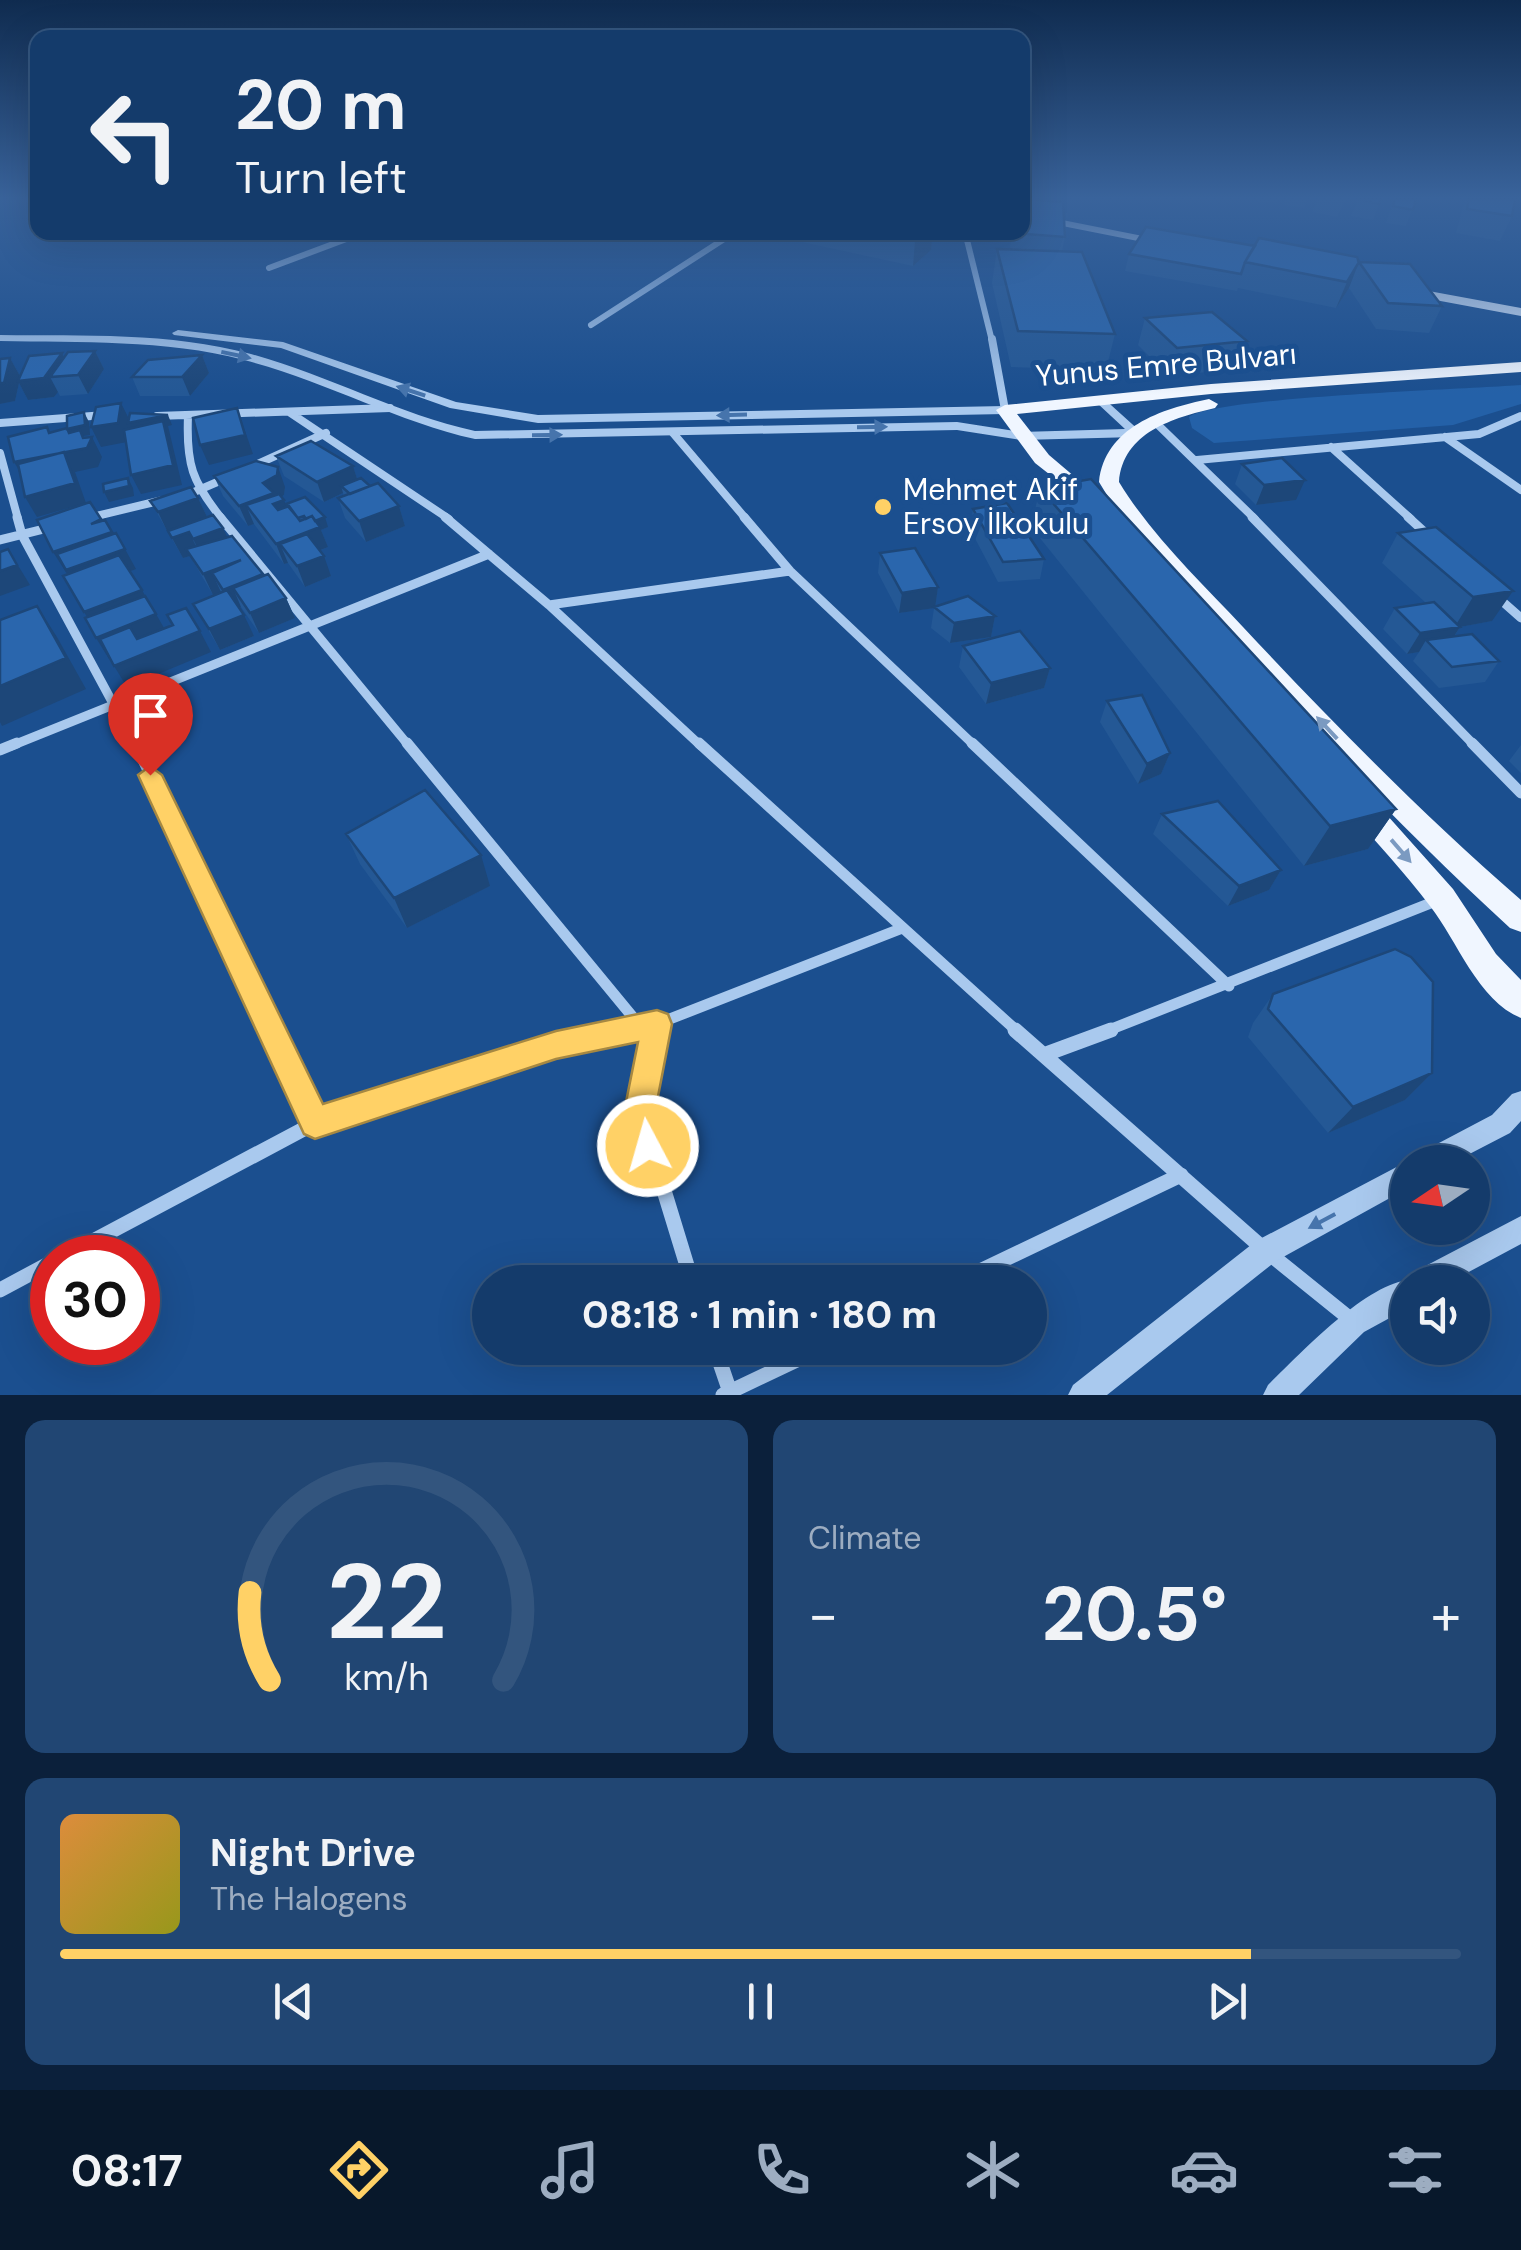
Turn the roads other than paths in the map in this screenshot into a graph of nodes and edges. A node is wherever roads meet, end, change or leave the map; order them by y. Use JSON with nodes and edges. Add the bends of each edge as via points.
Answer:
{"nodes":[{"id":1,"x":279,"y":264,"type":"edge"},
{"id":2,"x":686,"y":264,"type":"edge"},
{"id":3,"x":974,"y":264,"type":"edge"},
{"id":4,"x":269,"y":268,"type":"dead end"},
{"id":5,"x":1521,"y":302,"type":"edge"},
{"id":6,"x":1521,"y":312,"type":"edge"},
{"id":7,"x":0,"y":326,"type":"edge"},
{"id":8,"x":591,"y":326,"type":"dead end"},
{"id":9,"x":0,"y":338,"type":"edge"},
{"id":10,"x":1521,"y":367,"type":"edge"},
{"id":11,"x":1521,"y":380,"type":"edge"},
{"id":12,"x":1101,"y":400,"type":"junction"},
{"id":13,"x":391,"y":408,"type":"junction"},
{"id":14,"x":1005,"y":410,"type":"junction"},
{"id":15,"x":289,"y":412,"type":"junction"},
{"id":16,"x":118,"y":415,"type":"edge"},
{"id":17,"x":153,"y":416,"type":"edge"},
{"id":18,"x":188,"y":416,"type":"junction"},
{"id":19,"x":1521,"y":416,"type":"edge"},
{"id":20,"x":0,"y":423,"type":"edge"},
{"id":21,"x":1145,"y":427,"type":"junction"},
{"id":22,"x":326,"y":433,"type":"junction"},
{"id":23,"x":673,"y":433,"type":"junction"},
{"id":24,"x":1021,"y":436,"type":"junction"},
{"id":25,"x":1444,"y":437,"type":"junction"},
{"id":26,"x":1331,"y":447,"type":"junction"},
{"id":27,"x":0,"y":453,"type":"edge"},
{"id":28,"x":1197,"y":460,"type":"junction"},
{"id":29,"x":1521,"y":490,"type":"edge"},
{"id":30,"x":199,"y":491,"type":"junction"},
{"id":31,"x":75,"y":522,"type":"edge"},
{"id":32,"x":57,"y":526,"type":"edge"},
{"id":33,"x":22,"y":535,"type":"junction"},
{"id":34,"x":1433,"y":539,"type":"edge"},
{"id":35,"x":0,"y":540,"type":"edge"},
{"id":36,"x":489,"y":554,"type":"junction"},
{"id":37,"x":790,"y":571,"type":"junction"},
{"id":38,"x":1492,"y":592,"type":"edge"},
{"id":39,"x":548,"y":605,"type":"junction"},
{"id":40,"x":1521,"y":618,"type":"edge"},
{"id":41,"x":313,"y":628,"type":"junction"},
{"id":42,"x":117,"y":705,"type":"junction"},
{"id":43,"x":0,"y":750,"type":"edge"},
{"id":44,"x":1521,"y":794,"type":"edge"},
{"id":45,"x":1442,"y":898,"type":"junction"},
{"id":46,"x":1521,"y":919,"type":"edge"},
{"id":47,"x":900,"y":929,"type":"junction"},
{"id":48,"x":1229,"y":986,"type":"junction"},
{"id":49,"x":1521,"y":1004,"type":"edge"},
{"id":50,"x":649,"y":1025,"type":"junction"},
{"id":51,"x":1046,"y":1054,"type":"junction"},
{"id":52,"x":1521,"y":1103,"type":"edge"},
{"id":53,"x":315,"y":1123,"type":"junction"},
{"id":54,"x":1461,"y":1145,"type":"edge"},
{"id":55,"x":1182,"y":1175,"type":"junction"},
{"id":56,"x":1390,"y":1184,"type":"edge"},
{"id":57,"x":1521,"y":1229,"type":"edge"},
{"id":58,"x":104,"y":1235,"type":"edge"},
{"id":59,"x":1266,"y":1251,"type":"junction"},
{"id":60,"x":687,"y":1265,"type":"edge"},
{"id":61,"x":993,"y":1265,"type":"edge"},
{"id":62,"x":1455,"y":1265,"type":"edge"},
{"id":63,"x":30,"y":1274,"type":"edge"},
{"id":64,"x":0,"y":1290,"type":"edge"},
{"id":65,"x":1390,"y":1302,"type":"edge"},
{"id":66,"x":1354,"y":1322,"type":"junction"},
{"id":67,"x":720,"y":1365,"type":"edge"},
{"id":68,"x":786,"y":1365,"type":"edge"},
{"id":69,"x":727,"y":1393,"type":"edge"},
{"id":70,"x":1083,"y":1395,"type":"edge"},
{"id":71,"x":1278,"y":1395,"type":"edge"}],
"edges":[{"from":1,"to":4,"type":"street"},
{"from":2,"to":8,"type":"street"},
{"from":3,"to":14,"type":"street"},
{"from":5,"to":6,"type":"main road","via":[[1389,282]]},
{"from":14,"to":7,"type":"street","one_way":true,"via":[[538,418],[454,405],[258,339]]},
{"from":9,"to":13,"type":"street","one_way":true,"via":[[192,346],[309,374]]},
{"from":10,"to":12,"type":"main road","name":"Yunus Emre Bulvarı"},
{"from":11,"to":21,"type":"main road","name":"Yunus Emre Bulvarı","via":[[1206,404]]},
{"from":12,"to":14,"type":"main road","name":"Yunus Emre Bulvarı"},
{"from":12,"to":21,"type":"street"},
{"from":13,"to":15,"type":"street"},
{"from":13,"to":23,"type":"street","one_way":true,"via":[[475,435]]},
{"from":14,"to":24,"type":"main road","name":"Yunus Emre Bulvarı"},
{"from":15,"to":18,"type":"street"},
{"from":15,"to":22,"type":"street"},
{"from":16,"to":20,"type":"street"},
{"from":17,"to":18,"type":"street"},
{"from":18,"to":30,"type":"street","via":[[186,456]]},
{"from":19,"to":25,"type":"street","via":[[1479,434]]},
{"from":21,"to":24,"type":"street"},
{"from":21,"to":28,"type":"street"},
{"from":46,"to":21,"type":"main road","one_way":true,"via":[[1424,831],[1159,550],[1109,488],[1109,471]]},
{"from":22,"to":30,"type":"street"},
{"from":22,"to":36,"type":"street"},
{"from":23,"to":24,"type":"street","one_way":true,"via":[[956,426]]},
{"from":23,"to":37,"type":"street"},
{"from":24,"to":45,"type":"main road","name":"Yunus Emre Bulvarı","one_way":true,"via":[[1088,496]]},
{"from":25,"to":26,"type":"street"},
{"from":25,"to":29,"type":"street"},
{"from":26,"to":28,"type":"street"},
{"from":26,"to":34,"type":"street"},
{"from":27,"to":33,"type":"street"},
{"from":28,"to":44,"type":"street"},
{"from":30,"to":31,"type":"street"},
{"from":30,"to":41,"type":"street"},
{"from":32,"to":33,"type":"street"},
{"from":33,"to":35,"type":"street"},
{"from":33,"to":42,"type":"street"},
{"from":36,"to":39,"type":"street"},
{"from":36,"to":41,"type":"street"},
{"from":37,"to":39,"type":"street"},
{"from":37,"to":48,"type":"street"},
{"from":38,"to":40,"type":"street"},
{"from":39,"to":47,"type":"street"},
{"from":41,"to":42,"type":"street"},
{"from":41,"to":50,"type":"street"},
{"from":42,"to":43,"type":"street"},
{"from":42,"to":53,"type":"street"},
{"from":45,"to":48,"type":"street"},
{"from":45,"to":49,"type":"main road","name":"Yunus Emre Bulvarı"},
{"from":47,"to":50,"type":"street"},
{"from":47,"to":51,"type":"street"},
{"from":48,"to":51,"type":"street"},
{"from":50,"to":53,"type":"street","via":[[556,1045]]},
{"from":50,"to":60,"type":"street","via":[[640,1112]]},
{"from":51,"to":55,"type":"street"},
{"from":52,"to":54,"type":"street","via":[[1501,1124]]},
{"from":53,"to":58,"type":"street"},
{"from":55,"to":59,"type":"street"},
{"from":55,"to":61,"type":"street"},
{"from":56,"to":59,"type":"street","one_way":true},
{"from":57,"to":62,"type":"street"},
{"from":59,"to":66,"type":"street"},
{"from":59,"to":70,"type":"street"},
{"from":63,"to":64,"type":"street"},
{"from":65,"to":66,"type":"street"},
{"from":66,"to":71,"type":"street"},
{"from":67,"to":69,"type":"street"},
{"from":68,"to":69,"type":"street"}]}
